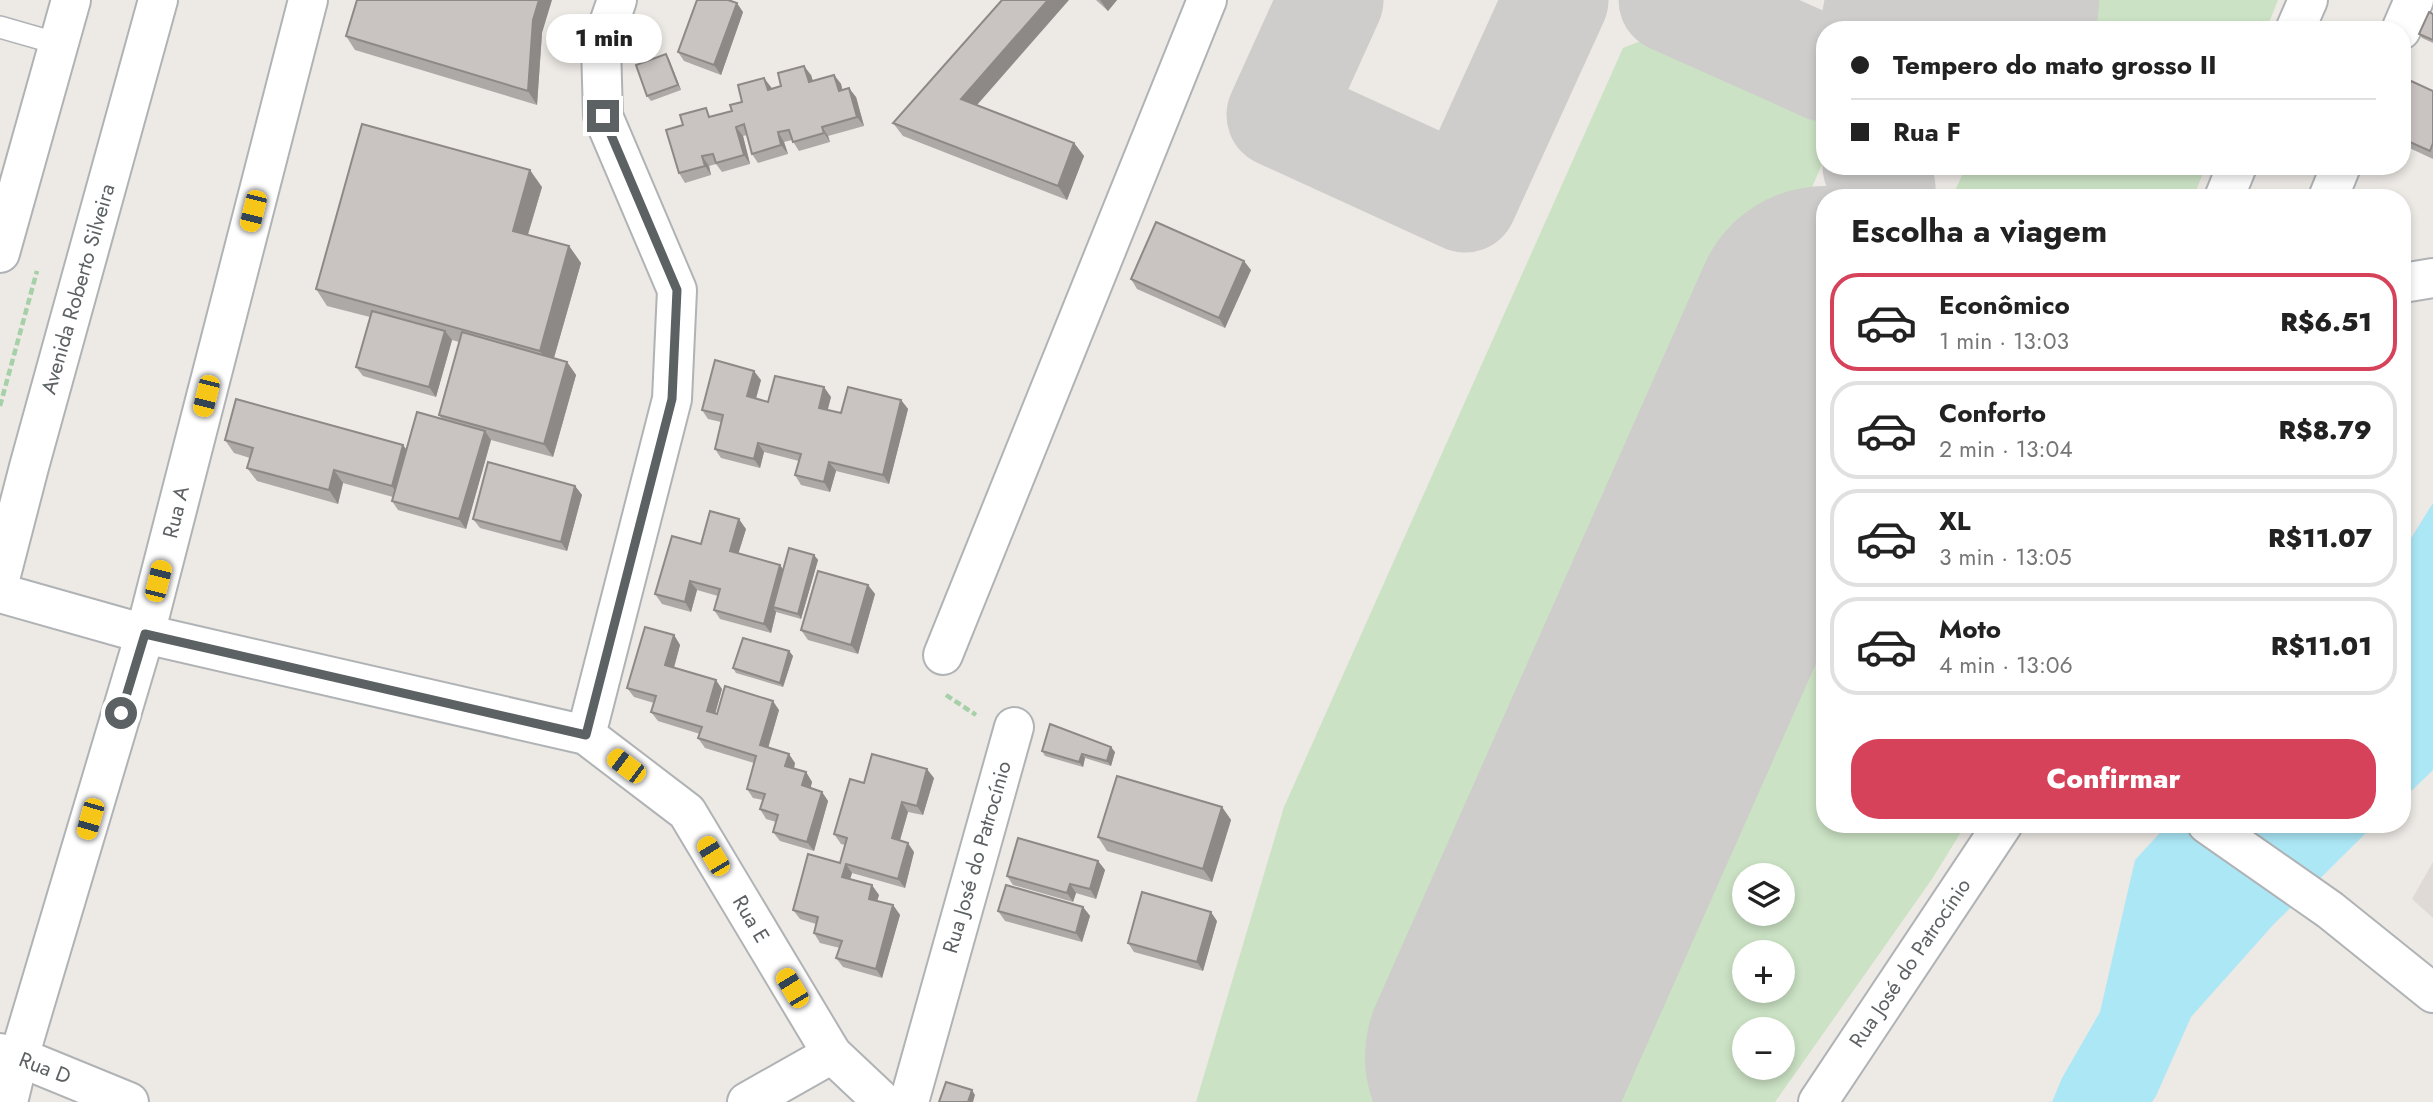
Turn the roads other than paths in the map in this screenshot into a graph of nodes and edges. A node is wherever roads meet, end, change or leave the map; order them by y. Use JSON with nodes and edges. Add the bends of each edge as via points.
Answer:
{"nodes":[{"id":1,"x":71,"y":0,"type":"edge"},
{"id":2,"x":158,"y":0,"type":"edge"},
{"id":3,"x":308,"y":0,"type":"edge"},
{"id":4,"x":617,"y":0,"type":"edge"},
{"id":5,"x":1208,"y":0,"type":"edge"},
{"id":6,"x":2308,"y":0,"type":"edge"},
{"id":7,"x":2414,"y":0,"type":"edge"},
{"id":8,"x":2299,"y":21,"type":"edge"},
{"id":9,"x":2405,"y":21,"type":"edge"},
{"id":10,"x":0,"y":27,"type":"edge"},
{"id":11,"x":59,"y":44,"type":"junction"},
{"id":12,"x":0,"y":253,"type":"edge"},
{"id":13,"x":2433,"y":278,"type":"edge"},
{"id":14,"x":2411,"y":282,"type":"edge"},
{"id":15,"x":0,"y":457,"type":"edge"},
{"id":16,"x":25,"y":487,"type":"junction"},
{"id":17,"x":0,"y":579,"type":"edge"},
{"id":18,"x":0,"y":593,"type":"edge"},
{"id":19,"x":145,"y":634,"type":"junction"},
{"id":20,"x":943,"y":655,"type":"road end"},
{"id":21,"x":1014,"y":727,"type":"road end"},
{"id":22,"x":586,"y":735,"type":"junction"},
{"id":23,"x":1997,"y":833,"type":"edge"},
{"id":24,"x":2220,"y":833,"type":"edge"},
{"id":25,"x":2433,"y":993,"type":"edge"},
{"id":26,"x":832,"y":1054,"type":"junction"},
{"id":27,"x":10,"y":1055,"type":"edge"},
{"id":28,"x":8,"y":1102,"type":"edge"},
{"id":29,"x":129,"y":1102,"type":"edge"},
{"id":30,"x":747,"y":1102,"type":"edge"},
{"id":31,"x":883,"y":1102,"type":"edge"},
{"id":32,"x":909,"y":1102,"type":"edge"},
{"id":33,"x":1818,"y":1102,"type":"edge"}],
"edges":[{"from":1,"to":11,"type":"street"},
{"from":2,"to":16,"type":"street","name":"Avenida Roberto Silveira"},
{"from":3,"to":19,"type":"street","name":"Rua A"},
{"from":4,"to":22,"type":"street","via":[[601,46],[603,116],[677,290],[672,399]]},
{"from":5,"to":20,"type":"street"},
{"from":6,"to":8,"type":"street"},
{"from":7,"to":9,"type":"street"},
{"from":10,"to":11,"type":"lane"},
{"from":11,"to":12,"type":"street"},
{"from":13,"to":14,"type":"street"},
{"from":15,"to":16,"type":"street","via":[[14,467]]},
{"from":16,"to":17,"type":"street","name":"Avenida Roberto Silveira"},
{"from":18,"to":19,"type":"street","name":"Rua E"},
{"from":19,"to":22,"type":"street","name":"Rua E"},
{"from":19,"to":27,"type":"street","name":"Rua A"},
{"from":21,"to":32,"type":"street","name":"Rua José do Patrocínio"},
{"from":22,"to":26,"type":"street","name":"Rua E","via":[[687,812]]},
{"from":23,"to":33,"type":"street","name":"Rua José do Patrocínio"},
{"from":24,"to":25,"type":"street","via":[[2330,910]]},
{"from":26,"to":30,"type":"street"},
{"from":26,"to":31,"type":"street","name":"Rua E"},
{"from":27,"to":28,"type":"street","name":"Rua A"},
{"from":27,"to":29,"type":"street","name":"Rua D"}]}
